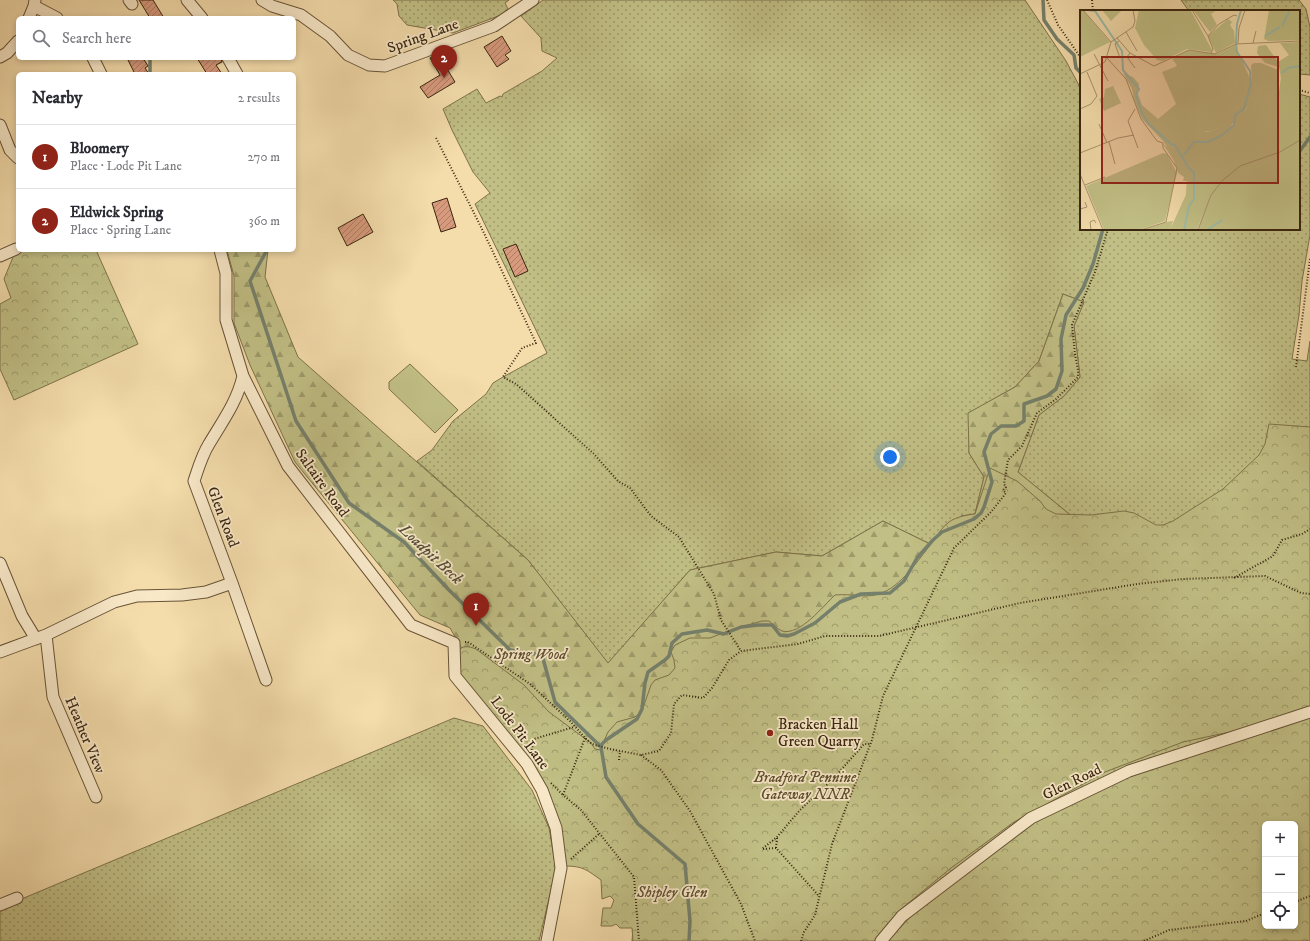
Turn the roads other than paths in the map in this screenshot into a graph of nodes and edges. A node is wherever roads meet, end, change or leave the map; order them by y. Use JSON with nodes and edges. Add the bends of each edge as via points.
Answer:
{"nodes":[{"id":1,"x":187,"y":0,"type":"edge"},
{"id":2,"x":262,"y":0,"type":"edge"},
{"id":3,"x":533,"y":0,"type":"edge"},
{"id":4,"x":34,"y":3,"type":"edge"},
{"id":5,"x":30,"y":16,"type":"edge"},
{"id":6,"x":54,"y":16,"type":"edge"},
{"id":7,"x":200,"y":16,"type":"edge"},
{"id":8,"x":16,"y":43,"type":"edge"},
{"id":9,"x":0,"y":57,"type":"edge"},
{"id":10,"x":94,"y":60,"type":"edge"},
{"id":11,"x":229,"y":60,"type":"edge"},
{"id":12,"x":100,"y":72,"type":"edge"},
{"id":13,"x":236,"y":72,"type":"edge"},
{"id":14,"x":0,"y":126,"type":"edge"},
{"id":15,"x":16,"y":156,"type":"edge"},
{"id":16,"x":16,"y":249,"type":"dead end"},
{"id":17,"x":221,"y":252,"type":"edge"},
{"id":18,"x":0,"y":256,"type":"edge"},
{"id":19,"x":243,"y":376,"type":"junction"},
{"id":20,"x":0,"y":563,"type":"edge"},
{"id":21,"x":232,"y":582,"type":"junction"},
{"id":22,"x":41,"y":637,"type":"junction"},
{"id":23,"x":454,"y":643,"type":"joint"},
{"id":24,"x":0,"y":652,"type":"edge"},
{"id":25,"x":266,"y":680,"type":"dead end"},
{"id":26,"x":1310,"y":712,"type":"edge"},
{"id":27,"x":96,"y":797,"type":"dead end"},
{"id":28,"x":17,"y":898,"type":"dead end"},
{"id":29,"x":0,"y":905,"type":"edge"},
{"id":30,"x":547,"y":941,"type":"edge"},
{"id":31,"x":881,"y":941,"type":"edge"}],
"edges":[{"from":1,"to":7,"type":"street"},
{"from":2,"to":3,"type":"street","name":"Spring Lane","via":[[272,6],[301,15],[330,36],[348,55],[369,65],[385,66],[494,26]]},
{"from":4,"to":5,"type":"street"},
{"from":4,"to":6,"type":"street"},
{"from":8,"to":9,"type":"street"},
{"from":10,"to":12,"type":"street"},
{"from":11,"to":13,"type":"street"},
{"from":14,"to":15,"type":"street","via":[[10,150]]},
{"from":16,"to":18,"type":"street"},
{"from":17,"to":19,"type":"street","name":"Saltaire Road","via":[[226,273],[226,320]]},
{"from":19,"to":21,"type":"street","name":"Glen Road","via":[[230,412],[208,446],[194,481]]},
{"from":19,"to":23,"type":"street","name":"Saltaire Road","via":[[288,466],[411,625]]},
{"from":20,"to":22,"type":"street","via":[[22,616]]},
{"from":21,"to":22,"type":"street","via":[[206,592],[136,596],[114,602]]},
{"from":21,"to":25,"type":"street","name":"Glen Road"},
{"from":22,"to":24,"type":"street"},
{"from":22,"to":27,"type":"street","name":"Heather View","via":[[52,697]]},
{"from":23,"to":30,"type":"street","name":"Lode Pit Lane","via":[[455,676],[527,764],[542,790],[556,828],[561,868]]},
{"from":26,"to":31,"type":"street","name":"Glen Road","via":[[1129,771],[1031,818],[902,916]]},
{"from":28,"to":29,"type":"street"}]}
